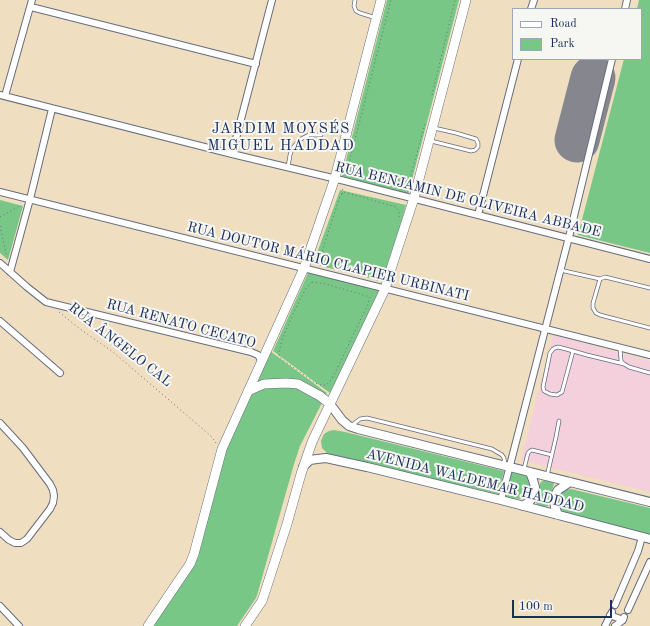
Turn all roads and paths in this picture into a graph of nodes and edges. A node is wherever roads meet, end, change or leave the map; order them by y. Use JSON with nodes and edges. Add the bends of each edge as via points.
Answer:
{"nodes":[{"id":1,"x":32,"y":0,"type":"edge"},
{"id":2,"x":272,"y":0,"type":"edge"},
{"id":3,"x":355,"y":0,"type":"edge"},
{"id":4,"x":381,"y":0,"type":"edge"},
{"id":5,"x":391,"y":0,"type":"edge"},
{"id":6,"x":455,"y":0,"type":"edge"},
{"id":7,"x":466,"y":0,"type":"edge"},
{"id":8,"x":30,"y":7,"type":"junction"},
{"id":9,"x":377,"y":18,"type":"junction"},
{"id":10,"x":518,"y":60,"type":"edge"},
{"id":11,"x":612,"y":60,"type":"edge"},
{"id":12,"x":256,"y":64,"type":"junction"},
{"id":13,"x":3,"y":96,"type":"edge"},
{"id":14,"x":432,"y":96,"type":"dead end"},
{"id":15,"x":52,"y":109,"type":"junction"},
{"id":16,"x":428,"y":126,"type":"junction"},
{"id":17,"x":321,"y":135,"type":"dead end"},
{"id":18,"x":429,"y":141,"type":"junction"},
{"id":19,"x":232,"y":154,"type":"junction"},
{"id":20,"x":288,"y":167,"type":"junction"},
{"id":21,"x":335,"y":178,"type":"junction"},
{"id":22,"x":345,"y":181,"type":"junction"},
{"id":23,"x":405,"y":185,"type":"dead end"},
{"id":24,"x":0,"y":192,"type":"edge"},
{"id":25,"x":342,"y":194,"type":"junction"},
{"id":26,"x":414,"y":198,"type":"junction"},
{"id":27,"x":30,"y":199,"type":"junction"},
{"id":28,"x":478,"y":215,"type":"junction"},
{"id":29,"x":0,"y":217,"type":"edge"},
{"id":30,"x":398,"y":218,"type":"dead end"},
{"id":31,"x":0,"y":226,"type":"edge"},
{"id":32,"x":569,"y":238,"type":"junction"},
{"id":33,"x":8,"y":258,"type":"dead end"},
{"id":34,"x":650,"y":259,"type":"edge"},
{"id":35,"x":0,"y":263,"type":"edge"},
{"id":36,"x":304,"y":268,"type":"junction"},
{"id":37,"x":329,"y":268,"type":"dead end"},
{"id":38,"x":382,"y":270,"type":"dead end"},
{"id":39,"x":560,"y":270,"type":"junction"},
{"id":40,"x":10,"y":272,"type":"junction"},
{"id":41,"x":356,"y":274,"type":"dead end"},
{"id":42,"x":600,"y":279,"type":"junction"},
{"id":43,"x":650,"y":288,"type":"edge"},
{"id":44,"x":385,"y":289,"type":"junction"},
{"id":45,"x":57,"y":311,"type":"dead end"},
{"id":46,"x":0,"y":321,"type":"edge"},
{"id":47,"x":545,"y":328,"type":"junction"},
{"id":48,"x":650,"y":328,"type":"edge"},
{"id":49,"x":620,"y":348,"type":"junction"},
{"id":50,"x":573,"y":351,"type":"junction"},
{"id":51,"x":650,"y":356,"type":"edge"},
{"id":52,"x":262,"y":360,"type":"junction"},
{"id":53,"x":624,"y":364,"type":"junction"},
{"id":54,"x":60,"y":373,"type":"dead end"},
{"id":55,"x":650,"y":373,"type":"edge"},
{"id":56,"x":331,"y":380,"type":"joint"},
{"id":57,"x":248,"y":391,"type":"junction"},
{"id":58,"x":330,"y":404,"type":"junction"},
{"id":59,"x":559,"y":421,"type":"dead end"},
{"id":60,"x":0,"y":423,"type":"edge"},
{"id":61,"x":350,"y":426,"type":"junction"},
{"id":62,"x":222,"y":449,"type":"junction"},
{"id":63,"x":552,"y":455,"type":"junction"},
{"id":64,"x":507,"y":466,"type":"junction"},
{"id":65,"x":527,"y":471,"type":"junction"},
{"id":66,"x":301,"y":474,"type":"junction"},
{"id":67,"x":547,"y":476,"type":"junction"},
{"id":68,"x":570,"y":482,"type":"junction"},
{"id":69,"x":501,"y":500,"type":"junction"},
{"id":70,"x":650,"y":502,"type":"edge"},
{"id":71,"x":524,"y":506,"type":"junction"},
{"id":72,"x":558,"y":515,"type":"junction"},
{"id":73,"x":0,"y":532,"type":"edge"},
{"id":74,"x":646,"y":538,"type":"edge"},
{"id":75,"x":650,"y":562,"type":"edge"},
{"id":76,"x":625,"y":582,"type":"junction"},
{"id":77,"x":638,"y":588,"type":"junction"},
{"id":78,"x":615,"y":605,"type":"dead end"},
{"id":79,"x":0,"y":606,"type":"edge"},
{"id":80,"x":628,"y":610,"type":"dead end"},
{"id":81,"x":19,"y":626,"type":"edge"},
{"id":82,"x":148,"y":626,"type":"edge"},
{"id":83,"x":245,"y":626,"type":"edge"},
{"id":84,"x":605,"y":626,"type":"edge"},
{"id":85,"x":615,"y":626,"type":"edge"}],
"edges":[{"from":1,"to":8,"type":"street"},
{"from":2,"to":12,"type":"street"},
{"from":3,"to":9,"type":"lane","via":[[356,11]]},
{"from":4,"to":9,"type":"main road"},
{"from":5,"to":22,"type":"path","via":[[350,159],[351,172]]},
{"from":6,"to":14,"type":"path"},
{"from":7,"to":16,"type":"main road"},
{"from":8,"to":12,"type":"street"},
{"from":8,"to":13,"type":"street"},
{"from":9,"to":21,"type":"main road"},
{"from":10,"to":28,"type":"street"},
{"from":11,"to":32,"type":"street"},
{"from":12,"to":19,"type":"street"},
{"from":13,"to":15,"type":"street","name":"RUA BENJAMIN DE OLIVEIRA ABBADE"},
{"from":15,"to":19,"type":"street","name":"RUA BENJAMIN DE OLIVEIRA ABBADE"},
{"from":15,"to":27,"type":"street"},
{"from":16,"to":18,"type":"main road"},
{"from":16,"to":18,"type":"lane","via":[[476,139],[478,147],[471,151]]},
{"from":16,"to":23,"type":"path","via":[[409,182]]},
{"from":17,"to":20,"type":"lane","via":[[309,135],[301,139],[292,149]]},
{"from":18,"to":26,"type":"main road"},
{"from":19,"to":20,"type":"street","name":"RUA BENJAMIN DE OLIVEIRA ABBADE"},
{"from":20,"to":21,"type":"street","name":"RUA BENJAMIN DE OLIVEIRA ABBADE"},
{"from":21,"to":22,"type":"street","name":"RUA BENJAMIN DE OLIVEIRA ABBADE"},
{"from":21,"to":36,"type":"main road"},
{"from":22,"to":25,"type":"path"},
{"from":22,"to":26,"type":"street","name":"RUA BENJAMIN DE OLIVEIRA ABBADE"},
{"from":24,"to":27,"type":"street","name":"RUA DOUTOR MÁRIO CLAPIER URBINATI"},
{"from":25,"to":30,"type":"path","via":[[348,192],[393,206],[399,210]]},
{"from":25,"to":37,"type":"path","via":[[321,255],[321,263]]},
{"from":26,"to":28,"type":"street","name":"RUA BENJAMIN DE OLIVEIRA ABBADE"},
{"from":26,"to":44,"type":"main road"},
{"from":27,"to":29,"type":"path"},
{"from":27,"to":36,"type":"street","name":"RUA DOUTOR MÁRIO CLAPIER URBINATI"},
{"from":27,"to":40,"type":"street"},
{"from":28,"to":32,"type":"street","name":"RUA BENJAMIN DE OLIVEIRA ABBADE"},
{"from":31,"to":33,"type":"path"},
{"from":32,"to":34,"type":"street","name":"RUA BENJAMIN DE OLIVEIRA ABBADE"},
{"from":32,"to":39,"type":"street"},
{"from":35,"to":40,"type":"street"},
{"from":36,"to":44,"type":"street","name":"RUA DOUTOR MÁRIO CLAPIER URBINATI"},
{"from":36,"to":52,"type":"main road"},
{"from":38,"to":41,"type":"path","via":[[378,277]]},
{"from":39,"to":42,"type":"lane"},
{"from":39,"to":47,"type":"street"},
{"from":40,"to":52,"type":"street","name":"RUA RENATO CECATO","via":[[46,302],[251,352]]},
{"from":42,"to":43,"type":"lane","via":[[605,276]]},
{"from":42,"to":48,"type":"lane","via":[[593,303],[596,313]]},
{"from":44,"to":47,"type":"street","name":"RUA DOUTOR MÁRIO CLAPIER URBINATI"},
{"from":44,"to":58,"type":"main road"},
{"from":45,"to":62,"type":"path","name":"RUA ÂNGELO CAL","via":[[113,352],[212,437]]},
{"from":46,"to":54,"type":"street"},
{"from":47,"to":49,"type":"street","name":"RUA DOUTOR MÁRIO CLAPIER URBINATI"},
{"from":47,"to":64,"type":"street"},
{"from":49,"to":51,"type":"street","name":"RUA DOUTOR MÁRIO CLAPIER URBINATI"},
{"from":49,"to":53,"type":"lane"},
{"from":50,"to":50,"type":"lane","via":[[562,392],[557,395],[544,391],[550,353],[558,347]]},
{"from":50,"to":53,"type":"lane"},
{"from":52,"to":57,"type":"main road"},
{"from":53,"to":55,"type":"lane"},
{"from":56,"to":56,"type":"path","via":[[321,386],[279,357],[282,340],[303,293],[312,282],[370,297]]},
{"from":57,"to":58,"type":"main road","via":[[264,384],[298,384]]},
{"from":57,"to":62,"type":"main road"},
{"from":58,"to":61,"type":"main road"},
{"from":58,"to":66,"type":"main road","via":[[312,442]]},
{"from":59,"to":63,"type":"lane"},
{"from":60,"to":73,"type":"street","via":[[23,448],[54,490],[50,509],[22,543],[8,540]]},
{"from":61,"to":64,"type":"main road","name":"AVENIDA WALDEMAR HADDAD"},
{"from":61,"to":64,"type":"lane","via":[[360,419],[367,418],[492,449],[502,455]]},
{"from":62,"to":82,"type":"main road","via":[[190,564]]},
{"from":63,"to":65,"type":"lane","via":[[530,451]]},
{"from":63,"to":67,"type":"lane"},
{"from":64,"to":65,"type":"main road","name":"AVENIDA WALDEMAR HADDAD"},
{"from":64,"to":69,"type":"street"},
{"from":65,"to":67,"type":"main road","name":"AVENIDA WALDEMAR HADDAD"},
{"from":65,"to":71,"type":"main road","via":[[535,487],[534,495]]},
{"from":66,"to":69,"type":"main road","name":"AVENIDA WALDEMAR HADDAD","via":[[310,460],[326,458]]},
{"from":66,"to":83,"type":"main road","via":[[265,592]]},
{"from":67,"to":68,"type":"main road","name":"AVENIDA WALDEMAR HADDAD"},
{"from":68,"to":70,"type":"main road","name":"AVENIDA WALDEMAR HADDAD"},
{"from":68,"to":72,"type":"main road","via":[[555,495],[554,507]]},
{"from":69,"to":71,"type":"main road","name":"AVENIDA WALDEMAR HADDAD"},
{"from":71,"to":72,"type":"main road","name":"AVENIDA WALDEMAR HADDAD"},
{"from":72,"to":74,"type":"main road","name":"AVENIDA WALDEMAR HADDAD"},
{"from":74,"to":76,"type":"street"},
{"from":75,"to":77,"type":"street"},
{"from":76,"to":77,"type":"street"},
{"from":76,"to":78,"type":"street"},
{"from":77,"to":80,"type":"street"},
{"from":79,"to":81,"type":"street"},
{"from":84,"to":85,"type":"street","via":[[611,613],[623,618]]}]}
